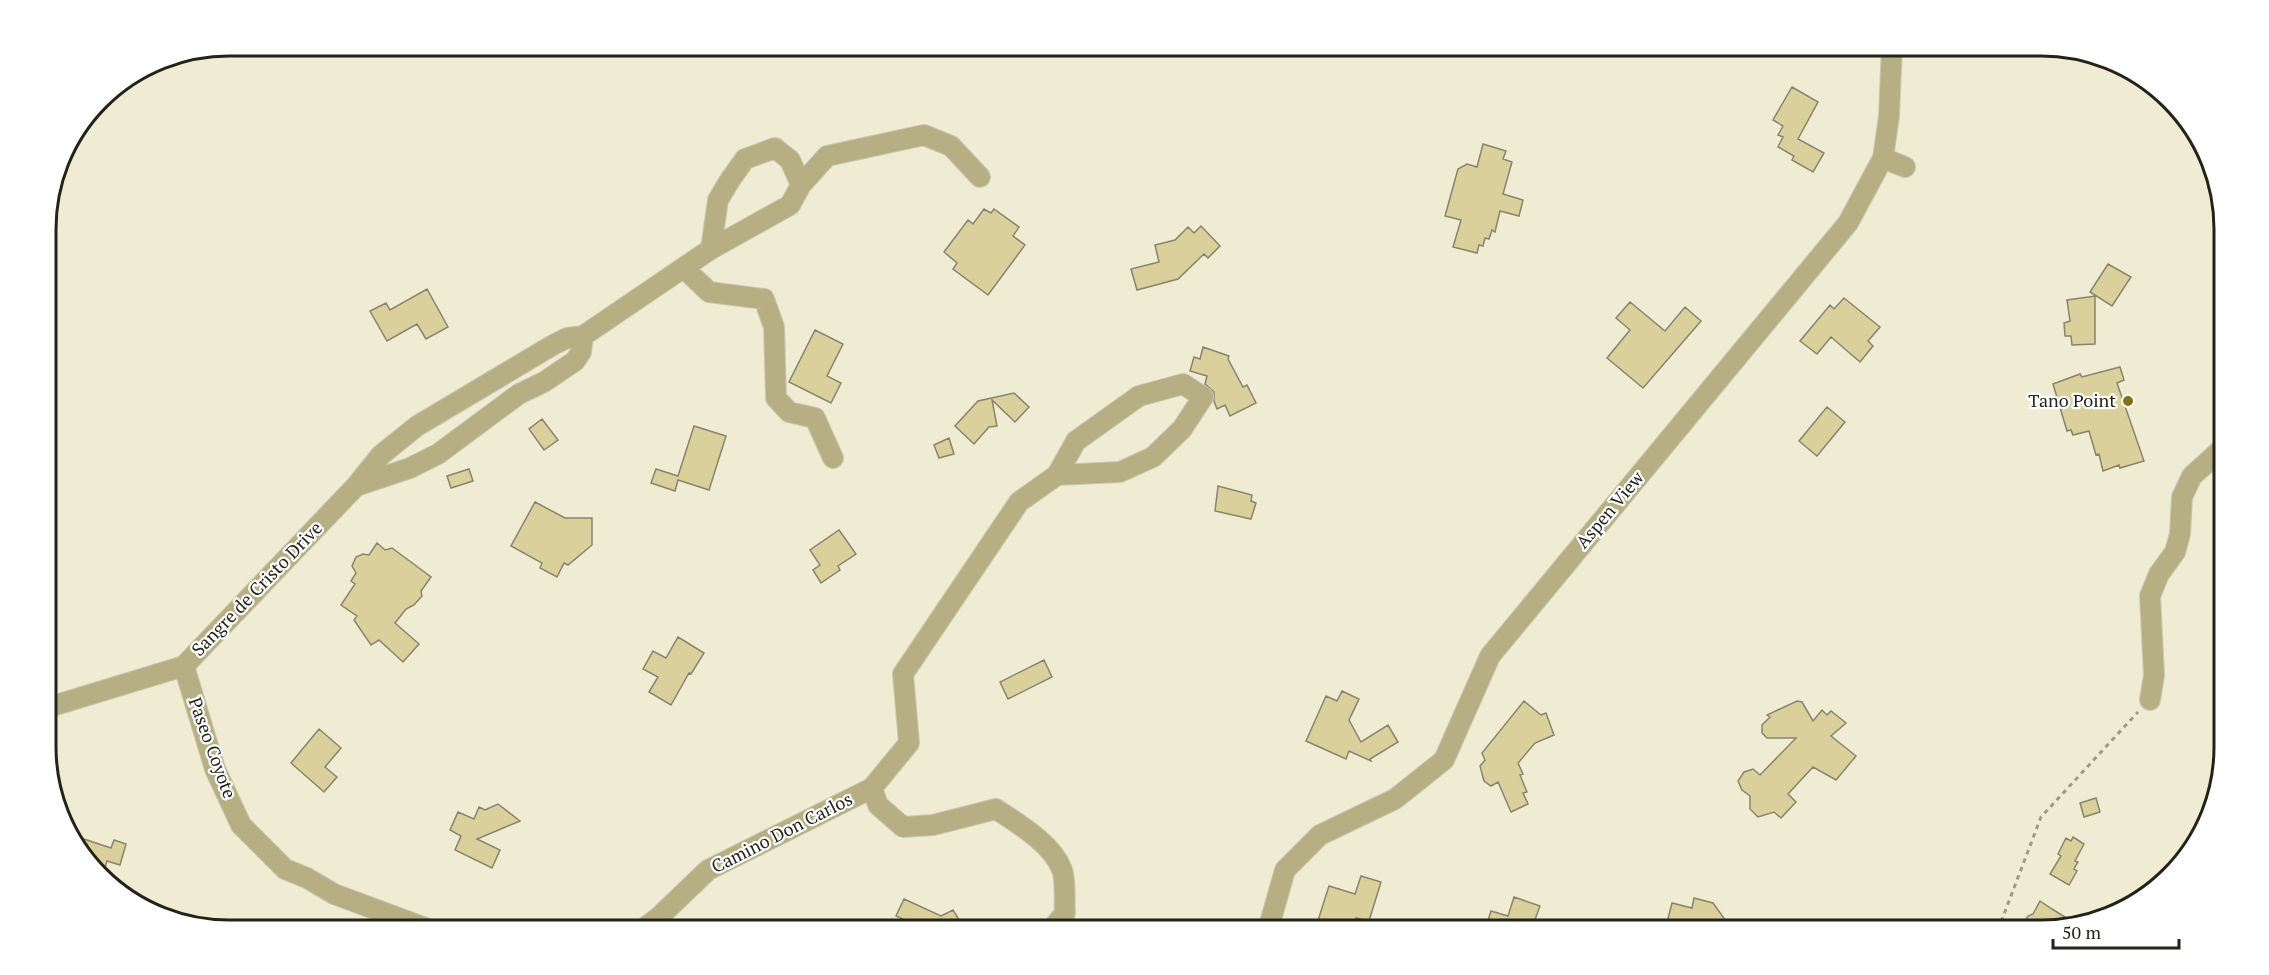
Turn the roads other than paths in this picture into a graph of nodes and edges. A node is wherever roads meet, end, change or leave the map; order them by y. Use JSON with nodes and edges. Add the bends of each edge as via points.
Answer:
{"nodes":[{"id":1,"x":1892,"y":55,"type":"edge"},
{"id":2,"x":1883,"y":158,"type":"junction"},
{"id":3,"x":1905,"y":167,"type":"dead end"},
{"id":4,"x":980,"y":177,"type":"dead end"},
{"id":5,"x":801,"y":185,"type":"junction"},
{"id":6,"x":711,"y":249,"type":"junction"},
{"id":7,"x":684,"y":268,"type":"junction"},
{"id":8,"x":583,"y":336,"type":"junction"},
{"id":9,"x":2214,"y":456,"type":"edge"},
{"id":10,"x":832,"y":458,"type":"dead end"},
{"id":11,"x":1058,"y":475,"type":"junction"},
{"id":12,"x":356,"y":486,"type":"junction"},
{"id":13,"x":184,"y":666,"type":"junction"},
{"id":14,"x":2150,"y":700,"type":"road end"},
{"id":15,"x":55,"y":705,"type":"edge"},
{"id":16,"x":872,"y":788,"type":"junction"},
{"id":17,"x":1271,"y":919,"type":"edge"},
{"id":18,"x":404,"y":920,"type":"edge"},
{"id":19,"x":655,"y":920,"type":"edge"},
{"id":20,"x":1060,"y":920,"type":"edge"}],
"edges":[{"from":1,"to":2,"type":"street","name":"Aspen View"},
{"from":2,"to":3,"type":"street"},
{"from":2,"to":17,"type":"street","name":"Aspen View","via":[[1848,223],[1490,656],[1444,760],[1395,799],[1320,835],[1286,870]]},
{"from":4,"to":5,"type":"street","name":"Sangre de Cristo Drive","via":[[951,146],[924,135],[826,156]]},
{"from":5,"to":6,"type":"street","name":"Sangre de Cristo Drive","via":[[790,205]]},
{"from":5,"to":6,"type":"street","via":[[790,160],[775,148],[745,159],[718,200]]},
{"from":6,"to":7,"type":"street","name":"Sangre de Cristo Drive"},
{"from":7,"to":8,"type":"street","name":"Sangre de Cristo Drive"},
{"from":7,"to":10,"type":"street","via":[[709,292],[764,298],[774,327],[777,398],[789,412],[815,418]]},
{"from":8,"to":12,"type":"street","name":"Sangre de Cristo Drive","via":[[553,345],[417,426],[381,455]]},
{"from":8,"to":12,"type":"street","name":"Sangre de Cristo Drive","via":[[575,361],[511,399],[438,454]]},
{"from":9,"to":14,"type":"street","via":[[2192,476],[2182,497],[2175,552],[2159,574],[2150,597],[2154,675]]},
{"from":11,"to":11,"type":"street","via":[[1120,472],[1153,457],[1182,429],[1203,396],[1183,384],[1139,396],[1076,441]]},
{"from":11,"to":16,"type":"street","via":[[1019,502],[903,674],[909,743]]},
{"from":12,"to":13,"type":"street","name":"Sangre de Cristo Drive"},
{"from":13,"to":15,"type":"street","name":"Sangre de Cristo Drive"},
{"from":13,"to":18,"type":"street","name":"Paseo Coyote","via":[[215,769],[241,825],[285,868],[334,894]]},
{"from":16,"to":19,"type":"street","name":"Camino Don Carlos","via":[[708,870]]},
{"from":16,"to":20,"type":"street","via":[[878,805],[903,827],[933,825],[996,809],[1030,832],[1063,870],[1065,913]]}]}
